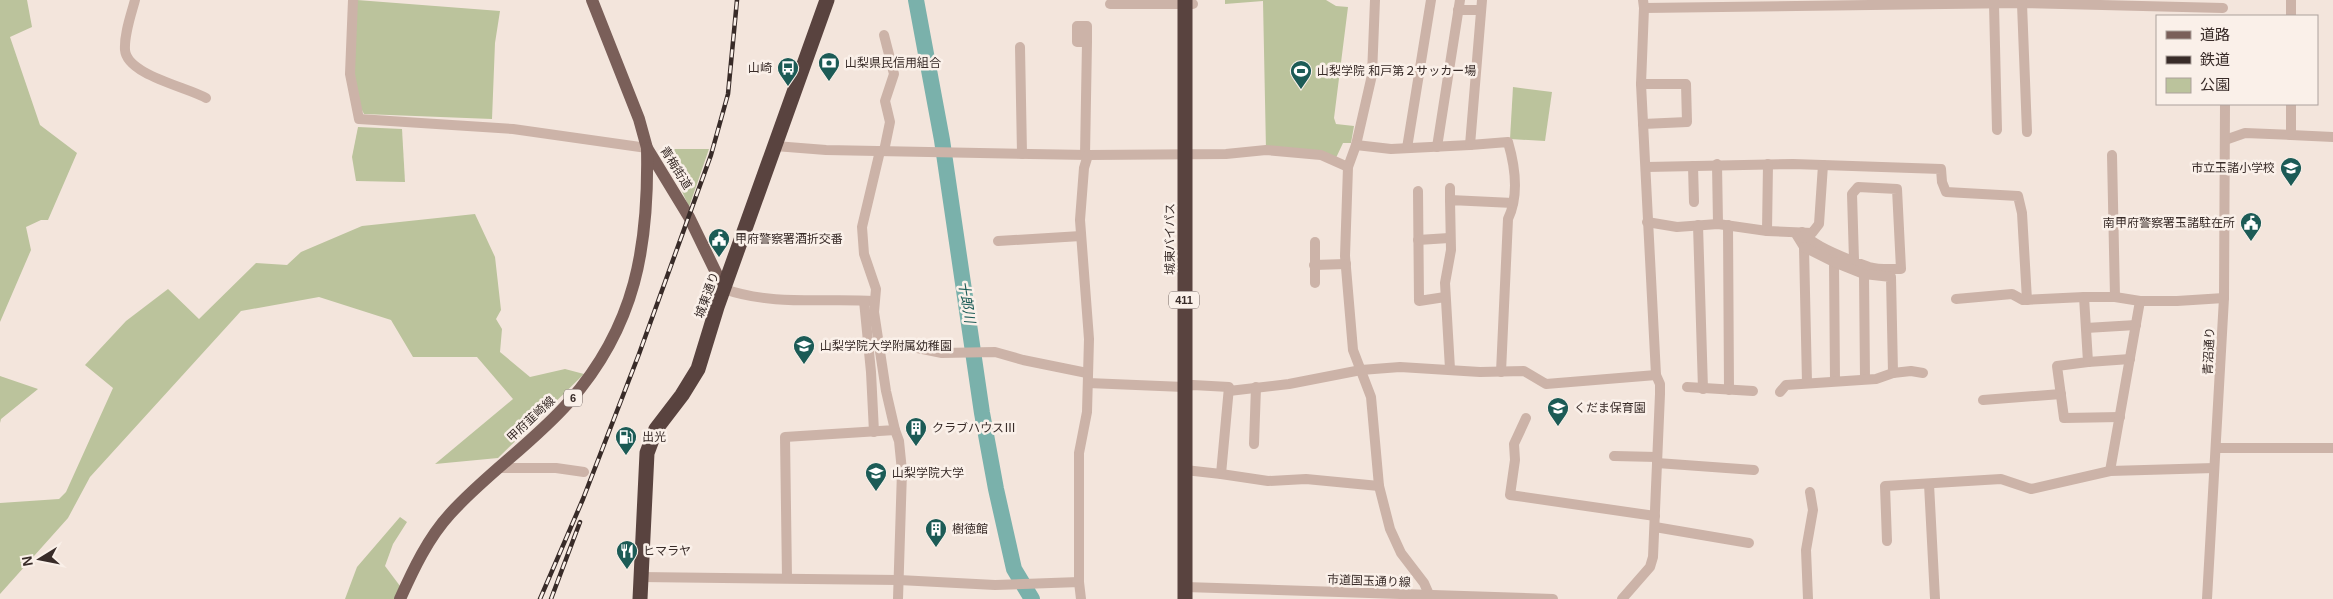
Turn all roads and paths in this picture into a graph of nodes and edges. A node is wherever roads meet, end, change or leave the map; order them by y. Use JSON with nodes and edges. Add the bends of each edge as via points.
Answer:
{"nodes":[{"id":1,"x":135,"y":0,"type":"edge"},
{"id":2,"x":353,"y":0,"type":"edge"},
{"id":3,"x":592,"y":0,"type":"edge"},
{"id":4,"x":827,"y":0,"type":"edge"},
{"id":5,"x":1375,"y":0,"type":"edge"},
{"id":6,"x":1432,"y":0,"type":"edge"},
{"id":7,"x":2291,"y":0,"type":"edge"},
{"id":8,"x":1189,"y":2,"type":"edge"},
{"id":9,"x":1815,"y":2,"type":"edge"},
{"id":10,"x":2078,"y":2,"type":"edge"},
{"id":11,"x":1110,"y":4,"type":"dead end"},
{"id":12,"x":1644,"y":4,"type":"edge"},
{"id":13,"x":1994,"y":4,"type":"junction"},
{"id":14,"x":2022,"y":4,"type":"junction"},
{"id":15,"x":1459,"y":5,"type":"edge"},
{"id":16,"x":1481,"y":5,"type":"edge"},
{"id":17,"x":2223,"y":8,"type":"edge"},
{"id":18,"x":2291,"y":15,"type":"edge"},
{"id":19,"x":884,"y":35,"type":"dead end"},
{"id":20,"x":1088,"y":42,"type":"dead end"},
{"id":21,"x":1020,"y":47,"type":"dead end"},
{"id":22,"x":1641,"y":84,"type":"junction"},
{"id":23,"x":206,"y":98,"type":"dead end"},
{"id":24,"x":2225,"y":105,"type":"edge"},
{"id":25,"x":2291,"y":105,"type":"edge"},
{"id":26,"x":1643,"y":124,"type":"junction"},
{"id":27,"x":1997,"y":130,"type":"dead end"},
{"id":28,"x":2027,"y":132,"type":"dead end"},
{"id":29,"x":2291,"y":135,"type":"junction"},
{"id":30,"x":2333,"y":137,"type":"edge"},
{"id":31,"x":2226,"y":140,"type":"junction"},
{"id":32,"x":1356,"y":145,"type":"junction"},
{"id":33,"x":1470,"y":145,"type":"junction"},
{"id":34,"x":775,"y":146,"type":"junction"},
{"id":35,"x":1437,"y":147,"type":"junction"},
{"id":36,"x":647,"y":148,"type":"junction"},
{"id":37,"x":1407,"y":148,"type":"junction"},
{"id":38,"x":882,"y":151,"type":"junction"},
{"id":39,"x":1022,"y":154,"type":"junction"},
{"id":40,"x":1087,"y":155,"type":"junction"},
{"id":41,"x":1189,"y":155,"type":"junction"},
{"id":42,"x":2112,"y":155,"type":"dead end"},
{"id":43,"x":1717,"y":164,"type":"junction"},
{"id":44,"x":1768,"y":164,"type":"junction"},
{"id":45,"x":1823,"y":165,"type":"junction"},
{"id":46,"x":1693,"y":166,"type":"junction"},
{"id":47,"x":1348,"y":167,"type":"junction"},
{"id":48,"x":1647,"y":167,"type":"junction"},
{"id":49,"x":1450,"y":188,"type":"dead end"},
{"id":50,"x":1418,"y":190,"type":"dead end"},
{"id":51,"x":1450,"y":200,"type":"junction"},
{"id":52,"x":1513,"y":202,"type":"junction"},
{"id":53,"x":1694,"y":202,"type":"dead end"},
{"id":54,"x":1647,"y":222,"type":"junction"},
{"id":55,"x":1723,"y":224,"type":"junction"},
{"id":56,"x":1698,"y":225,"type":"junction"},
{"id":57,"x":1767,"y":231,"type":"junction"},
{"id":58,"x":1798,"y":232,"type":"junction"},
{"id":59,"x":1081,"y":236,"type":"junction"},
{"id":60,"x":1449,"y":238,"type":"junction"},
{"id":61,"x":1418,"y":240,"type":"junction"},
{"id":62,"x":998,"y":241,"type":"dead end"},
{"id":63,"x":1316,"y":242,"type":"dead end"},
{"id":64,"x":1804,"y":247,"type":"junction"},
{"id":65,"x":1854,"y":260,"type":"junction"},
{"id":66,"x":1834,"y":262,"type":"junction"},
{"id":67,"x":1346,"y":264,"type":"junction"},
{"id":68,"x":1314,"y":265,"type":"junction"},
{"id":69,"x":1864,"y":274,"type":"junction"},
{"id":70,"x":1315,"y":283,"type":"dead end"},
{"id":71,"x":724,"y":289,"type":"junction"},
{"id":72,"x":1446,"y":297,"type":"junction"},
{"id":73,"x":2084,"y":297,"type":"junction"},
{"id":74,"x":2115,"y":297,"type":"junction"},
{"id":75,"x":2224,"y":298,"type":"junction"},
{"id":76,"x":1956,"y":300,"type":"dead end"},
{"id":77,"x":2027,"y":300,"type":"junction"},
{"id":78,"x":869,"y":301,"type":"junction"},
{"id":79,"x":2140,"y":301,"type":"junction"},
{"id":80,"x":2136,"y":325,"type":"junction"},
{"id":81,"x":2086,"y":328,"type":"junction"},
{"id":82,"x":880,"y":345,"type":"junction"},
{"id":83,"x":2130,"y":359,"type":"junction"},
{"id":84,"x":2088,"y":362,"type":"junction"},
{"id":85,"x":1450,"y":369,"type":"junction"},
{"id":86,"x":1361,"y":370,"type":"junction"},
{"id":87,"x":1501,"y":372,"type":"junction"},
{"id":88,"x":1893,"y":372,"type":"junction"},
{"id":89,"x":1923,"y":374,"type":"dead end"},
{"id":90,"x":1656,"y":375,"type":"junction"},
{"id":91,"x":1088,"y":378,"type":"junction"},
{"id":92,"x":1865,"y":379,"type":"junction"},
{"id":93,"x":1836,"y":381,"type":"junction"},
{"id":94,"x":1807,"y":383,"type":"junction"},
{"id":95,"x":1189,"y":386,"type":"junction"},
{"id":96,"x":1687,"y":387,"type":"dead end"},
{"id":97,"x":1256,"y":388,"type":"junction"},
{"id":98,"x":1703,"y":388,"type":"junction"},
{"id":99,"x":1728,"y":390,"type":"junction"},
{"id":100,"x":1229,"y":391,"type":"junction"},
{"id":101,"x":1753,"y":391,"type":"dead end"},
{"id":102,"x":1780,"y":392,"type":"dead end"},
{"id":103,"x":2061,"y":394,"type":"junction"},
{"id":104,"x":1983,"y":400,"type":"dead end"},
{"id":105,"x":2120,"y":417,"type":"junction"},
{"id":106,"x":1526,"y":418,"type":"dead end"},
{"id":107,"x":895,"y":430,"type":"junction"},
{"id":108,"x":874,"y":432,"type":"junction"},
{"id":109,"x":1254,"y":444,"type":"dead end"},
{"id":110,"x":2216,"y":448,"type":"junction"},
{"id":111,"x":2333,"y":448,"type":"edge"},
{"id":112,"x":1614,"y":456,"type":"dead end"},
{"id":113,"x":1657,"y":460,"type":"junction"},
{"id":114,"x":500,"y":468,"type":"junction"},
{"id":115,"x":2214,"y":468,"type":"junction"},
{"id":116,"x":1189,"y":470,"type":"junction"},
{"id":117,"x":1754,"y":470,"type":"dead end"},
{"id":118,"x":2110,"y":471,"type":"junction"},
{"id":119,"x":584,"y":472,"type":"dead end"},
{"id":120,"x":1221,"y":474,"type":"junction"},
{"id":121,"x":1929,"y":484,"type":"junction"},
{"id":122,"x":1379,"y":486,"type":"junction"},
{"id":123,"x":1810,"y":492,"type":"dead end"},
{"id":124,"x":1655,"y":516,"type":"junction"},
{"id":125,"x":1655,"y":527,"type":"junction"},
{"id":126,"x":1887,"y":541,"type":"dead end"},
{"id":127,"x":1749,"y":543,"type":"dead end"},
{"id":128,"x":640,"y":577,"type":"junction"},
{"id":129,"x":787,"y":578,"type":"junction"},
{"id":130,"x":899,"y":580,"type":"junction"},
{"id":131,"x":1079,"y":582,"type":"junction"},
{"id":132,"x":1189,"y":593,"type":"edge"},
{"id":133,"x":1430,"y":597,"type":"edge"},
{"id":134,"x":400,"y":599,"type":"edge"},
{"id":135,"x":640,"y":599,"type":"edge"},
{"id":136,"x":898,"y":599,"type":"edge"},
{"id":137,"x":1081,"y":599,"type":"edge"},
{"id":138,"x":1553,"y":599,"type":"edge"},
{"id":139,"x":1622,"y":599,"type":"edge"},
{"id":140,"x":1808,"y":599,"type":"edge"},
{"id":141,"x":1934,"y":599,"type":"edge"},
{"id":142,"x":2207,"y":599,"type":"edge"}],
"edges":[{"from":1,"to":23,"type":"street","via":[[128,24],[126,55],[152,77]]},
{"from":2,"to":36,"type":"street","via":[[350,74],[359,119],[514,128]]},
{"from":3,"to":36,"type":"main road","name":"青梅街道","number":"6","via":[[639,118]]},
{"from":4,"to":34,"type":"highway","name":"城東通り"},
{"from":5,"to":32,"type":"street","via":[[1372,75]]},
{"from":6,"to":37,"type":"street"},
{"from":7,"to":18,"type":"street"},
{"from":8,"to":11,"type":"street"},
{"from":8,"to":41,"type":"highway","name":"城東バイパス","number":"411"},
{"from":9,"to":12,"type":"street"},
{"from":9,"to":13,"type":"street"},
{"from":10,"to":14,"type":"street"},
{"from":10,"to":17,"type":"street"},
{"from":12,"to":22,"type":"street"},
{"from":13,"to":14,"type":"street"},
{"from":13,"to":27,"type":"street"},
{"from":14,"to":28,"type":"street"},
{"from":15,"to":16,"type":"street"},
{"from":15,"to":35,"type":"street"},
{"from":16,"to":33,"type":"street"},
{"from":19,"to":38,"type":"street","via":[[894,74],[885,101],[890,122]]},
{"from":20,"to":40,"type":"street"},
{"from":21,"to":39,"type":"street"},
{"from":22,"to":26,"type":"street"},
{"from":22,"to":26,"type":"street","via":[[1686,84],[1687,122]]},
{"from":24,"to":31,"type":"street","name":"青沼通り"},
{"from":25,"to":29,"type":"street"},
{"from":26,"to":48,"type":"street"},
{"from":29,"to":30,"type":"street"},
{"from":29,"to":31,"type":"street","via":[[2245,133]]},
{"from":31,"to":75,"type":"street","name":"青沼通り"},
{"from":32,"to":37,"type":"street"},
{"from":32,"to":47,"type":"street"},
{"from":33,"to":35,"type":"street"},
{"from":33,"to":52,"type":"street","via":[[1508,142],[1515,183]]},
{"from":34,"to":38,"type":"street"},
{"from":34,"to":71,"type":"highway","name":"城東通り"},
{"from":35,"to":37,"type":"street"},
{"from":36,"to":71,"type":"main road","name":"青梅街道","number":"6","via":[[685,210]]},
{"from":36,"to":114,"type":"main road","name":"甲府韮崎線","number":"6","via":[[644,235],[635,280],[617,329],[598,364],[568,403]]},
{"from":38,"to":39,"type":"street"},
{"from":38,"to":78,"type":"street","via":[[862,227],[864,254],[876,289]]},
{"from":39,"to":40,"type":"street"},
{"from":40,"to":41,"type":"street"},
{"from":40,"to":59,"type":"street","via":[[1082,183]]},
{"from":41,"to":47,"type":"street","via":[[1266,150],[1295,152],[1320,155]]},
{"from":41,"to":95,"type":"highway","name":"城東バイパス","number":"411"},
{"from":42,"to":74,"type":"street"},
{"from":43,"to":44,"type":"street"},
{"from":43,"to":46,"type":"street"},
{"from":43,"to":55,"type":"street"},
{"from":44,"to":45,"type":"street"},
{"from":44,"to":57,"type":"street"},
{"from":45,"to":58,"type":"street","via":[[1819,224],[1812,233]]},
{"from":45,"to":77,"type":"street","via":[[1941,169],[1946,192],[2018,196],[2022,213]]},
{"from":46,"to":48,"type":"street"},
{"from":46,"to":53,"type":"street"},
{"from":47,"to":67,"type":"street"},
{"from":48,"to":54,"type":"street"},
{"from":49,"to":51,"type":"street"},
{"from":50,"to":61,"type":"street"},
{"from":51,"to":52,"type":"street"},
{"from":51,"to":60,"type":"street"},
{"from":52,"to":87,"type":"street","via":[[1508,219]]},
{"from":54,"to":56,"type":"street","via":[[1677,227]]},
{"from":54,"to":90,"type":"street"},
{"from":55,"to":56,"type":"street"},
{"from":55,"to":57,"type":"street"},
{"from":55,"to":99,"type":"street"},
{"from":56,"to":98,"type":"street"},
{"from":57,"to":58,"type":"street"},
{"from":58,"to":64,"type":"street"},
{"from":58,"to":65,"type":"street","via":[[1826,249]]},
{"from":59,"to":62,"type":"street"},
{"from":59,"to":91,"type":"street","via":[[1089,339]]},
{"from":60,"to":61,"type":"street"},
{"from":60,"to":72,"type":"street","via":[[1451,250]]},
{"from":61,"to":72,"type":"street","via":[[1419,301]]},
{"from":63,"to":68,"type":"street"},
{"from":64,"to":66,"type":"street"},
{"from":64,"to":94,"type":"street"},
{"from":65,"to":65,"type":"street","via":[[1870,267],[1901,269],[1897,189],[1858,187],[1852,194]]},
{"from":66,"to":69,"type":"street"},
{"from":66,"to":93,"type":"street"},
{"from":67,"to":68,"type":"street"},
{"from":67,"to":86,"type":"street","via":[[1353,350]]},
{"from":68,"to":70,"type":"street"},
{"from":69,"to":88,"type":"street","via":[[1891,277]]},
{"from":69,"to":92,"type":"street"},
{"from":71,"to":78,"type":"street","via":[[748,297],[779,300]]},
{"from":71,"to":128,"type":"highway","name":"城東通り","via":[[698,370],[656,429],[647,453]]},
{"from":72,"to":85,"type":"street"},
{"from":73,"to":74,"type":"street"},
{"from":73,"to":77,"type":"street"},
{"from":73,"to":81,"type":"street"},
{"from":74,"to":79,"type":"street"},
{"from":75,"to":79,"type":"street"},
{"from":75,"to":110,"type":"street","name":"青沼通り"},
{"from":76,"to":77,"type":"street","via":[[2012,294]]},
{"from":78,"to":82,"type":"street"},
{"from":78,"to":108,"type":"street"},
{"from":79,"to":80,"type":"street"},
{"from":80,"to":81,"type":"street"},
{"from":80,"to":83,"type":"street"},
{"from":81,"to":84,"type":"street"},
{"from":82,"to":91,"type":"street","via":[[898,344],[942,353],[983,351]]},
{"from":82,"to":107,"type":"street"},
{"from":83,"to":84,"type":"street"},
{"from":83,"to":105,"type":"street"},
{"from":84,"to":103,"type":"street","via":[[2057,366]]},
{"from":85,"to":86,"type":"street","via":[[1400,367]]},
{"from":85,"to":87,"type":"street"},
{"from":86,"to":97,"type":"street"},
{"from":86,"to":122,"type":"street","via":[[1371,397]]},
{"from":87,"to":90,"type":"street","via":[[1524,371],[1546,384]]},
{"from":88,"to":89,"type":"street"},
{"from":88,"to":92,"type":"street","via":[[1876,379]]},
{"from":90,"to":113,"type":"street","via":[[1660,384]]},
{"from":91,"to":95,"type":"street"},
{"from":91,"to":131,"type":"street","via":[[1087,412],[1079,453]]},
{"from":92,"to":93,"type":"street"},
{"from":93,"to":94,"type":"street"},
{"from":94,"to":102,"type":"street","via":[[1786,385]]},
{"from":95,"to":100,"type":"street","via":[[1229,387]]},
{"from":95,"to":116,"type":"highway","name":"城東バイパス","number":"411"},
{"from":96,"to":98,"type":"street"},
{"from":97,"to":100,"type":"street"},
{"from":97,"to":109,"type":"street"},
{"from":98,"to":99,"type":"street"},
{"from":99,"to":101,"type":"street"},
{"from":100,"to":120,"type":"street"},
{"from":103,"to":104,"type":"street"},
{"from":103,"to":105,"type":"street","via":[[2064,418]]},
{"from":105,"to":118,"type":"street"},
{"from":106,"to":124,"type":"street","via":[[1514,444],[1510,495]]},
{"from":107,"to":108,"type":"street"},
{"from":107,"to":130,"type":"street","via":[[902,471]]},
{"from":108,"to":129,"type":"street","via":[[785,437]]},
{"from":110,"to":111,"type":"street"},
{"from":110,"to":115,"type":"street","name":"青沼通り"},
{"from":112,"to":113,"type":"street"},
{"from":113,"to":117,"type":"street"},
{"from":113,"to":124,"type":"street"},
{"from":114,"to":119,"type":"street","via":[[556,468]]},
{"from":114,"to":134,"type":"main road","name":"甲府韮崎線","number":"6","via":[[449,514],[418,561]]},
{"from":115,"to":118,"type":"street"},
{"from":115,"to":142,"type":"street","name":"青沼通り"},
{"from":116,"to":120,"type":"street"},
{"from":116,"to":132,"type":"highway","name":"城東バイパス","number":"411"},
{"from":118,"to":121,"type":"street","via":[[2031,489],[2001,479]]},
{"from":120,"to":122,"type":"street","via":[[1268,481],[1306,479]]},
{"from":121,"to":126,"type":"street","via":[[1885,486]]},
{"from":121,"to":141,"type":"street"},
{"from":122,"to":133,"type":"street","via":[[1400,553],[1424,583]]},
{"from":123,"to":140,"type":"street","via":[[1813,510],[1806,550]]},
{"from":124,"to":125,"type":"street"},
{"from":125,"to":127,"type":"street"},
{"from":125,"to":139,"type":"street","via":[[1650,567]]},
{"from":128,"to":129,"type":"street"},
{"from":128,"to":135,"type":"highway","name":"城東通り"},
{"from":129,"to":130,"type":"street"},
{"from":130,"to":131,"type":"street","via":[[995,585]]},
{"from":130,"to":136,"type":"street"},
{"from":131,"to":137,"type":"street"},
{"from":132,"to":133,"type":"street","name":"市道国玉通り線"},
{"from":133,"to":138,"type":"street","name":"市道国玉通り線"}]}
